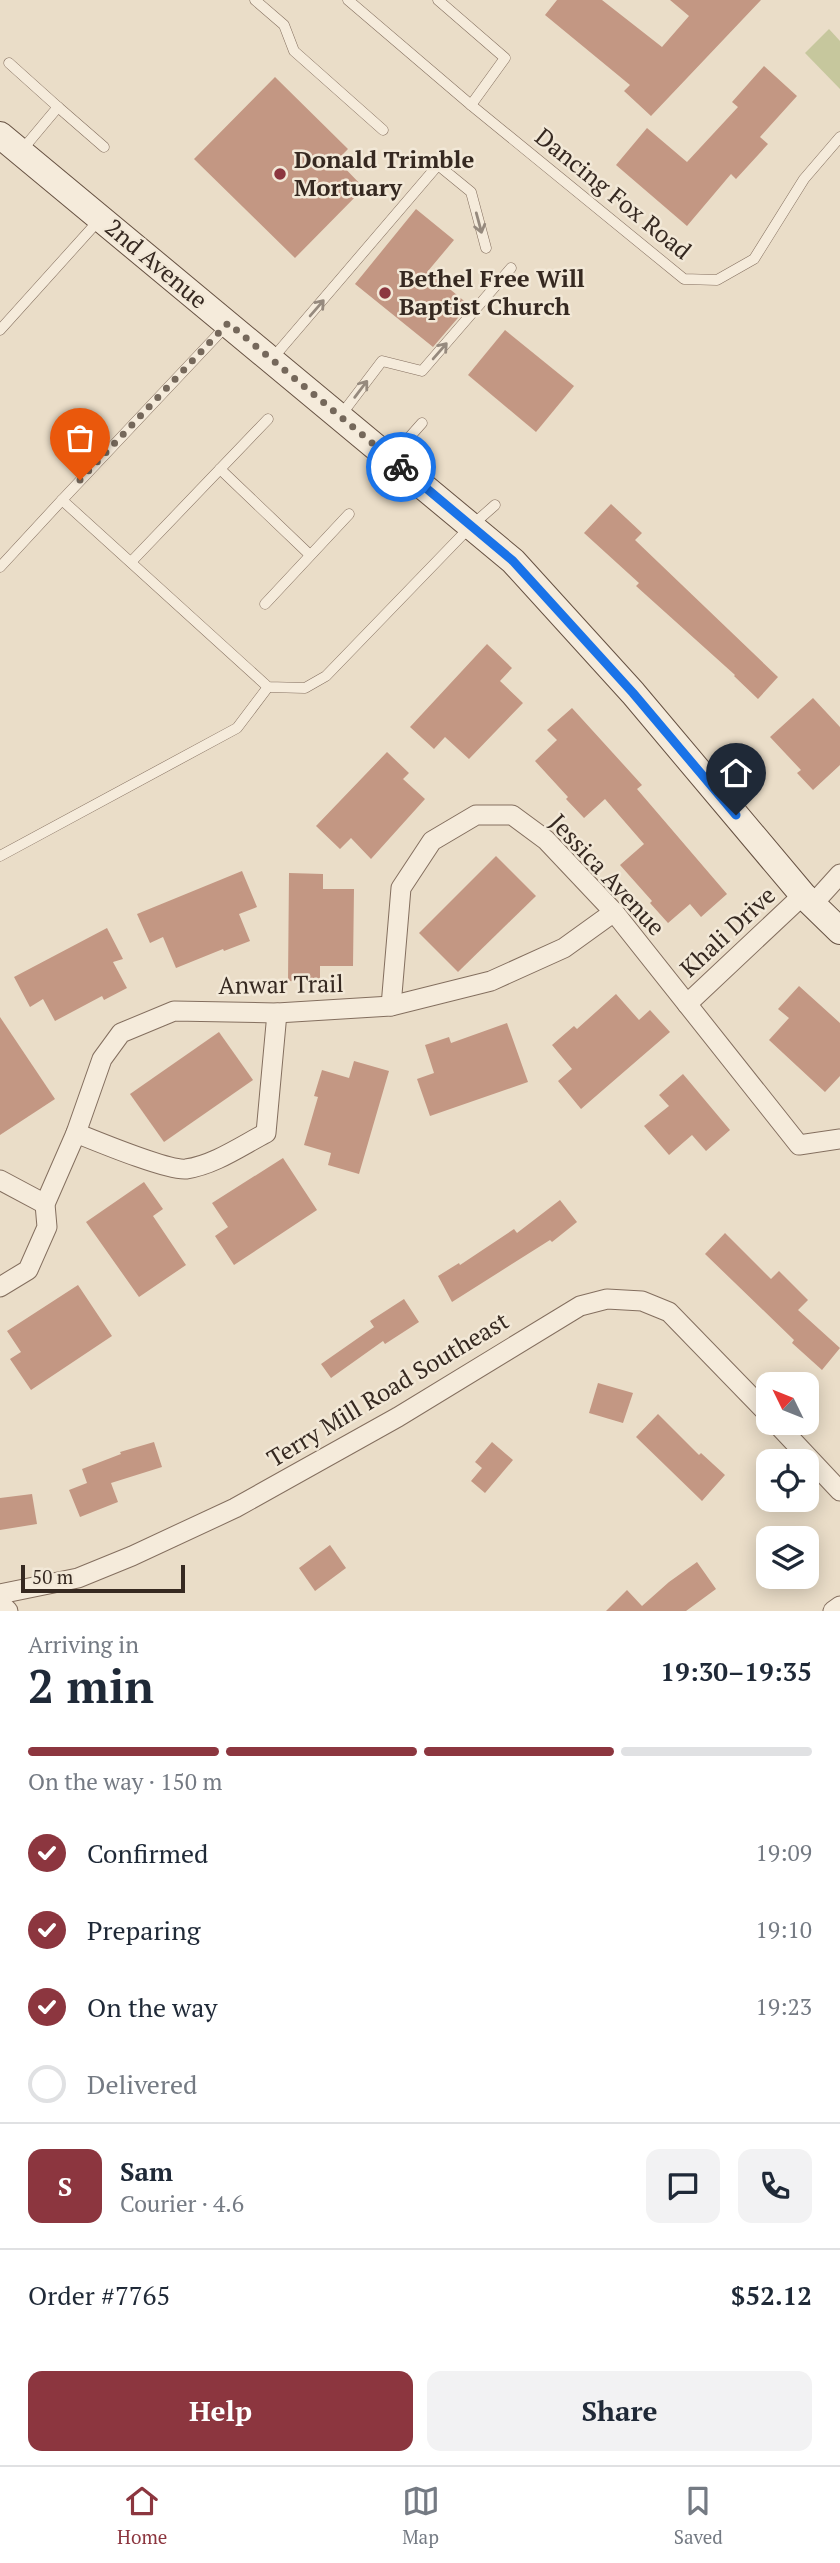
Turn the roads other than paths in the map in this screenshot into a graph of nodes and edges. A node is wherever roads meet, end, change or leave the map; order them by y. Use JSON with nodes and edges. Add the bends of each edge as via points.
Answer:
{"nodes":[{"id":1,"x":255,"y":0,"type":"edge"},
{"id":2,"x":348,"y":0,"type":"edge"},
{"id":3,"x":438,"y":0,"type":"edge"},
{"id":4,"x":9,"y":63,"type":"dead end"},
{"id":5,"x":471,"y":106,"type":"junction"},
{"id":6,"x":58,"y":107,"type":"junction"},
{"id":7,"x":383,"y":130,"type":"dead end"},
{"id":8,"x":0,"y":135,"type":"edge"},
{"id":9,"x":840,"y":137,"type":"edge"},
{"id":10,"x":104,"y":147,"type":"dead end"},
{"id":11,"x":21,"y":152,"type":"junction"},
{"id":12,"x":101,"y":218,"type":"junction"},
{"id":13,"x":486,"y":248,"type":"dead end"},
{"id":14,"x":511,"y":268,"type":"dead end"},
{"id":15,"x":228,"y":323,"type":"junction"},
{"id":16,"x":0,"y":330,"type":"edge"},
{"id":17,"x":271,"y":359,"type":"junction"},
{"id":18,"x":340,"y":416,"type":"junction"},
{"id":19,"x":268,"y":419,"type":"dead end"},
{"id":20,"x":422,"y":423,"type":"dead end"},
{"id":21,"x":391,"y":459,"type":"junction"},
{"id":22,"x":220,"y":469,"type":"junction"},
{"id":23,"x":62,"y":500,"type":"junction"},
{"id":24,"x":495,"y":505,"type":"dead end"},
{"id":25,"x":349,"y":514,"type":"dead end"},
{"id":26,"x":470,"y":527,"type":"junction"},
{"id":27,"x":310,"y":555,"type":"junction"},
{"id":28,"x":131,"y":562,"type":"junction"},
{"id":29,"x":0,"y":567,"type":"edge"},
{"id":30,"x":265,"y":604,"type":"dead end"},
{"id":31,"x":268,"y":687,"type":"junction"},
{"id":32,"x":0,"y":856,"type":"edge"},
{"id":33,"x":840,"y":874,"type":"edge"},
{"id":34,"x":807,"y":900,"type":"junction"},
{"id":35,"x":614,"y":912,"type":"junction"},
{"id":36,"x":840,"y":931,"type":"edge"},
{"id":37,"x":687,"y":1004,"type":"junction"},
{"id":38,"x":391,"y":1006,"type":"junction"},
{"id":39,"x":277,"y":1013,"type":"junction"},
{"id":40,"x":76,"y":1133,"type":"junction"},
{"id":41,"x":840,"y":1139,"type":"edge"},
{"id":42,"x":0,"y":1180,"type":"edge"},
{"id":43,"x":45,"y":1204,"type":"junction"},
{"id":44,"x":0,"y":1287,"type":"edge"},
{"id":45,"x":756,"y":1402,"type":"edge"},
{"id":46,"x":787,"y":1435,"type":"edge"},
{"id":47,"x":840,"y":1491,"type":"edge"},
{"id":48,"x":0,"y":1594,"type":"edge"},
{"id":49,"x":0,"y":1603,"type":"edge"},
{"id":50,"x":840,"y":1606,"type":"edge"},
{"id":51,"x":8,"y":1611,"type":"edge"},
{"id":52,"x":833,"y":1611,"type":"edge"}],
"edges":[{"from":1,"to":7,"type":"lane","via":[[284,25],[294,51]]},
{"from":2,"to":5,"type":"lane","name":"Dancing Fox Road"},
{"from":3,"to":5,"type":"lane","via":[[505,58]]},
{"from":4,"to":6,"type":"lane"},
{"from":5,"to":9,"type":"lane","name":"Dancing Fox Road","via":[[684,279],[717,280],[754,260],[804,179]]},
{"from":6,"to":10,"type":"lane"},
{"from":6,"to":11,"type":"lane"},
{"from":8,"to":11,"type":"street","name":"2nd Avenue"},
{"from":11,"to":12,"type":"street","name":"2nd Avenue"},
{"from":12,"to":15,"type":"street","name":"2nd Avenue"},
{"from":12,"to":16,"type":"lane"},
{"from":17,"to":13,"type":"lane","one_way":true,"via":[[438,165],[471,192]]},
{"from":18,"to":14,"type":"lane","one_way":true,"via":[[382,361],[422,372]]},
{"from":15,"to":17,"type":"street","name":"2nd Avenue"},
{"from":15,"to":23,"type":"lane"},
{"from":17,"to":18,"type":"street","name":"2nd Avenue"},
{"from":18,"to":21,"type":"street","name":"2nd Avenue"},
{"from":19,"to":22,"type":"lane"},
{"from":20,"to":21,"type":"lane"},
{"from":21,"to":26,"type":"street","name":"2nd Avenue"},
{"from":22,"to":27,"type":"lane"},
{"from":22,"to":28,"type":"lane"},
{"from":23,"to":28,"type":"lane"},
{"from":23,"to":29,"type":"lane"},
{"from":24,"to":26,"type":"lane"},
{"from":25,"to":27,"type":"lane"},
{"from":26,"to":31,"type":"lane","via":[[326,677],[305,688]]},
{"from":26,"to":34,"type":"street","name":"2nd Avenue","via":[[513,561],[633,693]]},
{"from":27,"to":30,"type":"lane"},
{"from":28,"to":31,"type":"lane"},
{"from":31,"to":32,"type":"lane","via":[[237,728]]},
{"from":33,"to":34,"type":"street","name":"Khali Drive"},
{"from":34,"to":36,"type":"street","name":"2nd Avenue"},
{"from":34,"to":37,"type":"street","name":"Khali Drive"},
{"from":35,"to":37,"type":"street","name":"Jessica Avenue"},
{"from":35,"to":38,"type":"street","name":"Anwar Trail","via":[[564,948],[491,981]]},
{"from":35,"to":38,"type":"street","name":"Jessica Avenue","via":[[546,840],[512,815],[476,815],[432,841],[401,888]]},
{"from":37,"to":41,"type":"street","name":"Jessica Avenue","via":[[799,1145]]},
{"from":38,"to":39,"type":"street","name":"Anwar Trail"},
{"from":39,"to":40,"type":"street","name":"Anwar Trail","via":[[174,1011],[121,1033],[102,1059]]},
{"from":39,"to":40,"type":"street","via":[[266,1133],[217,1159],[184,1170]]},
{"from":40,"to":43,"type":"street","name":"Anwar Trail"},
{"from":42,"to":43,"type":"street"},
{"from":43,"to":44,"type":"street","name":"Anwar Trail","via":[[47,1227],[28,1270]]},
{"from":45,"to":48,"type":"street","name":"Terry Mill Road Southeast","via":[[669,1312],[642,1301],[607,1299],[580,1306],[398,1418],[234,1508],[78,1578]]},
{"from":46,"to":47,"type":"street"},
{"from":49,"to":51,"type":"street"},
{"from":50,"to":52,"type":"street"}]}
